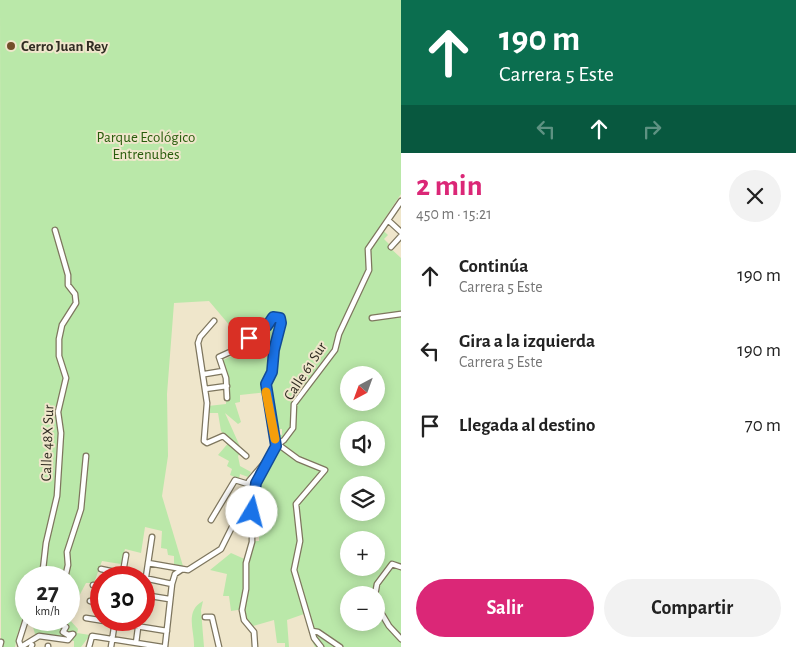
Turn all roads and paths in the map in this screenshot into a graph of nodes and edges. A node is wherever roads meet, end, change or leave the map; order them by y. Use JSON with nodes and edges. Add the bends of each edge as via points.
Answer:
{"nodes":[{"id":1,"x":401,"y":201,"type":"edge"},
{"id":2,"x":389,"y":221,"type":"junction"},
{"id":3,"x":55,"y":230,"type":"dead end"},
{"id":4,"x":401,"y":234,"type":"edge"},
{"id":5,"x":390,"y":248,"type":"dead end"},
{"id":6,"x":401,"y":314,"type":"edge"},
{"id":7,"x":372,"y":318,"type":"dead end"},
{"id":8,"x":214,"y":321,"type":"dead end"},
{"id":9,"x":224,"y":371,"type":"junction"},
{"id":10,"x":204,"y":374,"type":"junction"},
{"id":11,"x":227,"y":386,"type":"junction"},
{"id":12,"x":206,"y":389,"type":"junction"},
{"id":13,"x":227,"y":398,"type":"dead end"},
{"id":14,"x":278,"y":446,"type":"junction"},
{"id":15,"x":86,"y":456,"type":"dead end"},
{"id":16,"x":246,"y":456,"type":"dead end"},
{"id":17,"x":270,"y":456,"type":"junction"},
{"id":18,"x":248,"y":484,"type":"junction"},
{"id":19,"x":211,"y":520,"type":"dead end"},
{"id":20,"x":152,"y":537,"type":"dead end"},
{"id":21,"x":126,"y":555,"type":"dead end"},
{"id":22,"x":148,"y":563,"type":"junction"},
{"id":23,"x":43,"y":566,"type":"edge"},
{"id":24,"x":68,"y":566,"type":"edge"},
{"id":25,"x":124,"y":566,"type":"edge"},
{"id":26,"x":147,"y":566,"type":"edge"},
{"id":27,"x":401,"y":567,"type":"edge"},
{"id":28,"x":181,"y":570,"type":"junction"},
{"id":29,"x":155,"y":580,"type":"edge"},
{"id":30,"x":172,"y":584,"type":"junction"},
{"id":31,"x":376,"y":586,"type":"edge"},
{"id":32,"x":155,"y":597,"type":"edge"},
{"id":33,"x":169,"y":599,"type":"junction"},
{"id":34,"x":205,"y":617,"type":"dead end"},
{"id":35,"x":86,"y":618,"type":"dead end"},
{"id":36,"x":90,"y":618,"type":"edge"},
{"id":37,"x":385,"y":619,"type":"edge"},
{"id":38,"x":155,"y":629,"type":"edge"},
{"id":39,"x":21,"y":631,"type":"edge"},
{"id":40,"x":64,"y":631,"type":"edge"},
{"id":41,"x":113,"y":631,"type":"edge"},
{"id":42,"x":138,"y":631,"type":"edge"},
{"id":43,"x":167,"y":631,"type":"junction"},
{"id":44,"x":312,"y":631,"type":"junction"},
{"id":45,"x":112,"y":639,"type":"junction"},
{"id":46,"x":401,"y":639,"type":"edge"},
{"id":47,"x":68,"y":640,"type":"junction"},
{"id":48,"x":139,"y":644,"type":"edge"},
{"id":49,"x":319,"y":645,"type":"edge"},
{"id":50,"x":21,"y":647,"type":"edge"},
{"id":51,"x":66,"y":647,"type":"edge"},
{"id":52,"x":90,"y":647,"type":"edge"},
{"id":53,"x":111,"y":647,"type":"edge"},
{"id":54,"x":164,"y":647,"type":"edge"},
{"id":55,"x":219,"y":647,"type":"edge"},
{"id":56,"x":255,"y":647,"type":"edge"},
{"id":57,"x":340,"y":647,"type":"edge"}],
"edges":[{"from":1,"to":2,"type":"street"},
{"from":2,"to":4,"type":"street"},
{"from":2,"to":14,"type":"street","name":"Calle 61 Sur","via":[[368,249],[369,270],[339,334],[335,350],[295,403],[293,428]]},
{"from":3,"to":23,"type":"street","name":"Calle 48X Sur","via":[[68,274],[68,285],[75,294],[76,303],[62,324],[58,339],[66,378],[58,412],[57,496]]},
{"from":4,"to":5,"type":"street"},
{"from":6,"to":7,"type":"street"},
{"from":8,"to":10,"type":"street","via":[[198,343]]},
{"from":9,"to":10,"type":"street"},
{"from":9,"to":11,"type":"street"},
{"from":9,"to":14,"type":"street","via":[[219,357],[240,352],[247,340],[267,326],[272,317],[280,318],[272,372],[266,384]]},
{"from":10,"to":12,"type":"street"},
{"from":11,"to":12,"type":"street"},
{"from":11,"to":13,"type":"street"},
{"from":12,"to":16,"type":"street","via":[[206,443],[223,436]]},
{"from":14,"to":17,"type":"street","name":"Calle 61 Sur"},
{"from":14,"to":44,"type":"street","via":[[325,471],[299,499],[296,507],[300,541],[294,570]]},
{"from":15,"to":24,"type":"street","via":[[80,509],[67,552]]},
{"from":17,"to":18,"type":"street"},
{"from":17,"to":56,"type":"street","via":[[255,492],[252,542],[246,563],[242,614],[253,628]]},
{"from":18,"to":19,"type":"street","via":[[235,480]]},
{"from":18,"to":28,"type":"street","via":[[244,503],[218,552],[191,570]]},
{"from":20,"to":22,"type":"street"},
{"from":21,"to":25,"type":"street"},
{"from":22,"to":26,"type":"street"},
{"from":22,"to":28,"type":"street"},
{"from":27,"to":31,"type":"street","via":[[392,564]]},
{"from":28,"to":30,"type":"street","via":[[175,574]]},
{"from":29,"to":30,"type":"street"},
{"from":30,"to":33,"type":"street"},
{"from":32,"to":33,"type":"street"},
{"from":33,"to":43,"type":"street"},
{"from":34,"to":55,"type":"street","via":[[212,617]]},
{"from":35,"to":36,"type":"street"},
{"from":37,"to":46,"type":"street"},
{"from":38,"to":43,"type":"street"},
{"from":39,"to":50,"type":"street"},
{"from":40,"to":47,"type":"street","via":[[72,634]]},
{"from":41,"to":45,"type":"street"},
{"from":42,"to":48,"type":"street"},
{"from":43,"to":54,"type":"street"},
{"from":44,"to":49,"type":"street"},
{"from":44,"to":57,"type":"street"},
{"from":45,"to":48,"type":"street"},
{"from":45,"to":52,"type":"street","via":[[92,636]]},
{"from":45,"to":53,"type":"street"},
{"from":47,"to":50,"type":"street","via":[[39,636]]},
{"from":47,"to":51,"type":"street"},
{"from":48,"to":54,"type":"street"}]}
